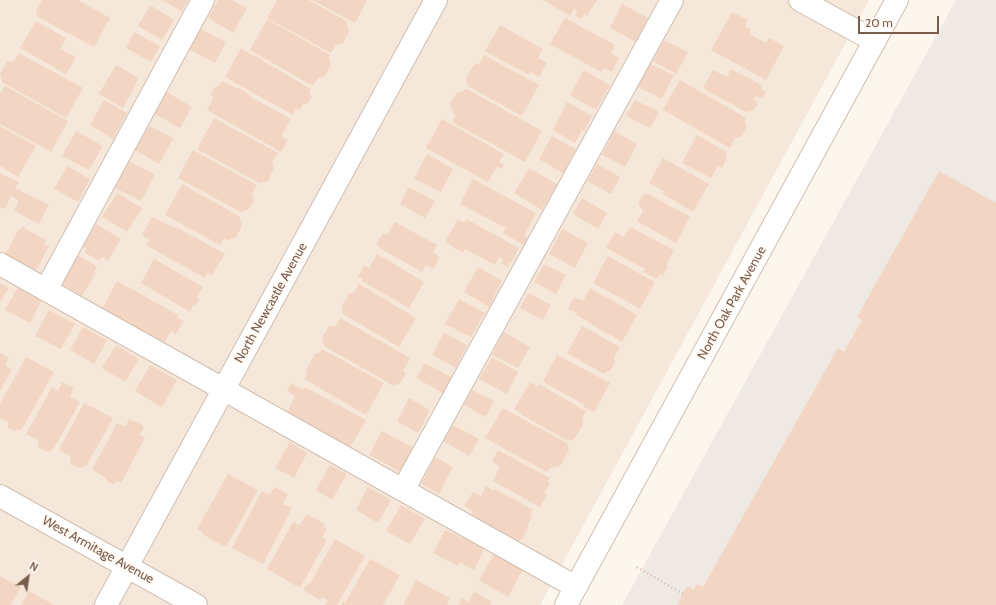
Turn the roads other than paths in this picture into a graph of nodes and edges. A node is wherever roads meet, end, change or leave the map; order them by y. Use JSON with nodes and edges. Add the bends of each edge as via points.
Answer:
{"nodes":[{"id":1,"x":203,"y":0,"type":"edge"},
{"id":2,"x":436,"y":0,"type":"edge"},
{"id":3,"x":672,"y":0,"type":"edge"},
{"id":4,"x":800,"y":0,"type":"edge"},
{"id":5,"x":897,"y":0,"type":"edge"},
{"id":6,"x":875,"y":41,"type":"junction"},
{"id":7,"x":0,"y":264,"type":"edge"},
{"id":8,"x":46,"y":290,"type":"junction"},
{"id":9,"x":224,"y":389,"type":"junction"},
{"id":10,"x":402,"y":490,"type":"junction"},
{"id":11,"x":0,"y":496,"type":"edge"},
{"id":12,"x":127,"y":567,"type":"junction"},
{"id":13,"x":571,"y":596,"type":"edge"},
{"id":14,"x":106,"y":605,"type":"edge"},
{"id":15,"x":196,"y":605,"type":"edge"}],
"edges":[{"from":1,"to":8,"type":"street"},
{"from":2,"to":9,"type":"street","name":"North Newcastle Avenue"},
{"from":3,"to":10,"type":"street"},
{"from":4,"to":6,"type":"street"},
{"from":5,"to":6,"type":"street","name":"North Oak Park Avenue"},
{"from":6,"to":13,"type":"street","name":"North Oak Park Avenue"},
{"from":7,"to":8,"type":"street"},
{"from":8,"to":9,"type":"street"},
{"from":9,"to":10,"type":"street"},
{"from":9,"to":12,"type":"street","name":"North Newcastle Avenue"},
{"from":10,"to":13,"type":"street"},
{"from":11,"to":12,"type":"street","name":"West Armitage Avenue"},
{"from":12,"to":14,"type":"street","name":"North Newcastle Avenue"},
{"from":12,"to":15,"type":"street","name":"West Armitage Avenue"}]}
